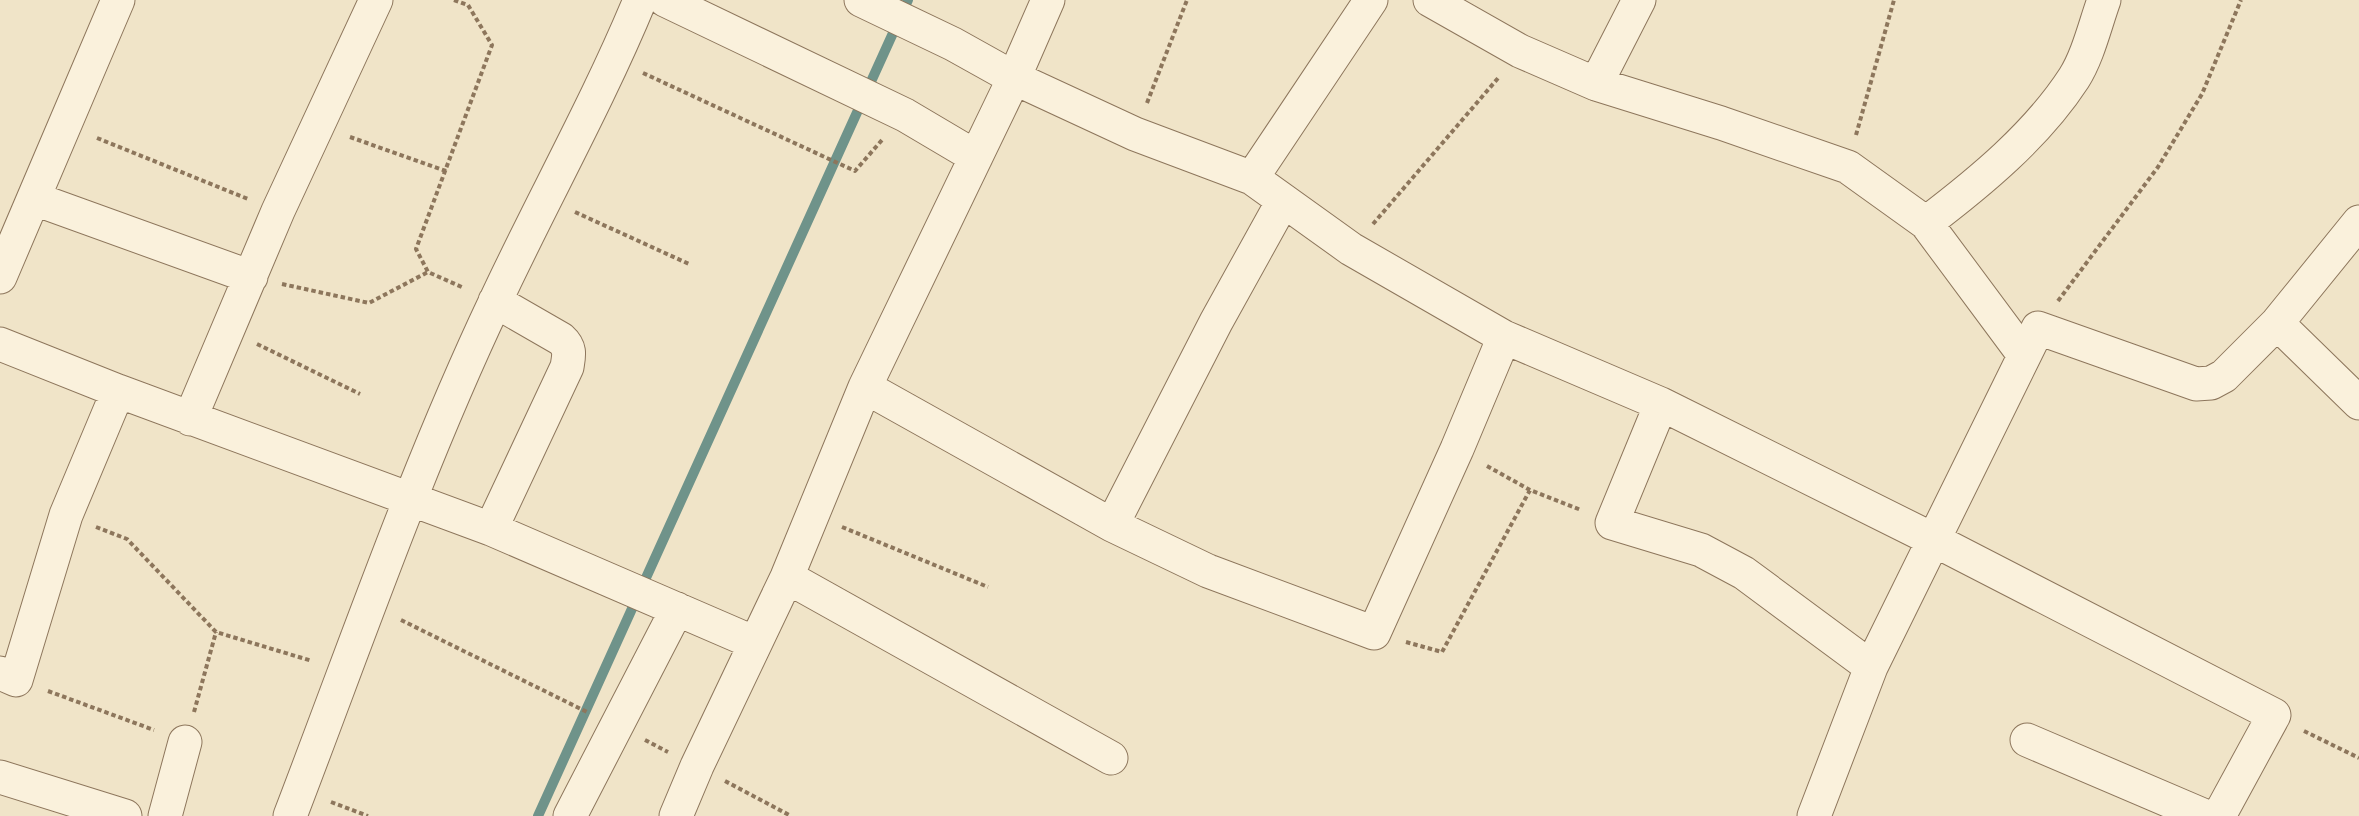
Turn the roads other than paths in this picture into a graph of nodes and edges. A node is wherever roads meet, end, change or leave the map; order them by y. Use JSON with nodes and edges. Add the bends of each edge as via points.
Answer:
{"nodes":[{"id":1,"x":118,"y":0,"type":"edge"},
{"id":2,"x":376,"y":0,"type":"edge"},
{"id":3,"x":640,"y":0,"type":"edge"},
{"id":4,"x":665,"y":0,"type":"edge"},
{"id":5,"x":861,"y":0,"type":"edge"},
{"id":6,"x":1048,"y":0,"type":"edge"},
{"id":7,"x":1371,"y":0,"type":"edge"},
{"id":8,"x":1430,"y":0,"type":"edge"},
{"id":9,"x":1639,"y":0,"type":"edge"},
{"id":10,"x":2104,"y":0,"type":"edge"},
{"id":11,"x":1014,"y":78,"type":"junction"},
{"id":12,"x":1596,"y":84,"type":"junction"},
{"id":13,"x":976,"y":157,"type":"junction"},
{"id":14,"x":1252,"y":178,"type":"junction"},
{"id":15,"x":35,"y":199,"type":"junction"},
{"id":16,"x":1283,"y":201,"type":"junction"},
{"id":17,"x":2359,"y":222,"type":"edge"},
{"id":18,"x":1926,"y":223,"type":"junction"},
{"id":19,"x":0,"y":277,"type":"edge"},
{"id":20,"x":251,"y":278,"type":"junction"},
{"id":21,"x":495,"y":301,"type":"junction"},
{"id":22,"x":2277,"y":323,"type":"junction"},
{"id":23,"x":1504,"y":337,"type":"junction"},
{"id":24,"x":2031,"y":342,"type":"junction"},
{"id":25,"x":0,"y":344,"type":"edge"},
{"id":26,"x":865,"y":387,"type":"junction"},
{"id":27,"x":118,"y":391,"type":"junction"},
{"id":28,"x":1661,"y":404,"type":"junction"},
{"id":29,"x":2359,"y":404,"type":"edge"},
{"id":30,"x":190,"y":418,"type":"junction"},
{"id":31,"x":409,"y":497,"type":"junction"},
{"id":32,"x":1112,"y":525,"type":"junction"},
{"id":33,"x":491,"y":530,"type":"junction"},
{"id":34,"x":1934,"y":540,"type":"junction"},
{"id":35,"x":787,"y":577,"type":"junction"},
{"id":36,"x":677,"y":609,"type":"junction"},
{"id":37,"x":755,"y":643,"type":"junction"},
{"id":38,"x":1871,"y":667,"type":"junction"},
{"id":39,"x":8,"y":676,"type":"edge"},
{"id":40,"x":2027,"y":740,"type":"dead end"},
{"id":41,"x":185,"y":742,"type":"road end"},
{"id":42,"x":1111,"y":758,"type":"dead end"},
{"id":43,"x":0,"y":777,"type":"edge"},
{"id":44,"x":125,"y":816,"type":"edge"},
{"id":45,"x":165,"y":816,"type":"edge"},
{"id":46,"x":290,"y":816,"type":"edge"},
{"id":47,"x":570,"y":816,"type":"edge"},
{"id":48,"x":676,"y":816,"type":"edge"},
{"id":49,"x":1814,"y":816,"type":"edge"},
{"id":50,"x":2205,"y":816,"type":"edge"},
{"id":51,"x":2219,"y":816,"type":"edge"}],
"edges":[{"from":1,"to":15,"type":"street"},
{"from":2,"to":20,"type":"street"},
{"from":3,"to":21,"type":"street","via":[[615,61]]},
{"from":4,"to":13,"type":"street","via":[[905,115]]},
{"from":5,"to":11,"type":"street"},
{"from":6,"to":11,"type":"street"},
{"from":7,"to":14,"type":"street"},
{"from":8,"to":12,"type":"street","via":[[1520,51]]},
{"from":9,"to":12,"type":"street"},
{"from":10,"to":18,"type":"street","via":[[2075,76],[2041,121],[1970,190]]},
{"from":11,"to":13,"type":"street"},
{"from":11,"to":14,"type":"street","via":[[1135,134]]},
{"from":12,"to":18,"type":"street","via":[[1848,167]]},
{"from":13,"to":26,"type":"street"},
{"from":14,"to":16,"type":"street"},
{"from":15,"to":19,"type":"street"},
{"from":15,"to":20,"type":"street"},
{"from":16,"to":23,"type":"street","via":[[1351,249]]},
{"from":16,"to":32,"type":"street"},
{"from":17,"to":22,"type":"street"},
{"from":18,"to":24,"type":"street"},
{"from":20,"to":30,"type":"street"},
{"from":21,"to":31,"type":"street"},
{"from":21,"to":33,"type":"street","via":[[561,339],[570,352],[567,367]]},
{"from":22,"to":24,"type":"street","via":[[2224,376],[2211,383],[2196,384]]},
{"from":22,"to":29,"type":"street"},
{"from":23,"to":28,"type":"street"},
{"from":23,"to":32,"type":"street","via":[[1374,633],[1208,571]]},
{"from":24,"to":34,"type":"street"},
{"from":25,"to":27,"type":"street"},
{"from":26,"to":32,"type":"street"},
{"from":26,"to":35,"type":"street"},
{"from":27,"to":30,"type":"street"},
{"from":27,"to":39,"type":"street","via":[[66,515]]},
{"from":28,"to":34,"type":"street"},
{"from":28,"to":38,"type":"street","via":[[1612,523],[1701,550],[1744,573]]},
{"from":30,"to":31,"type":"street"},
{"from":31,"to":33,"type":"street"},
{"from":31,"to":46,"type":"street"},
{"from":33,"to":36,"type":"street"},
{"from":34,"to":38,"type":"street"},
{"from":34,"to":51,"type":"street","via":[[2274,715]]},
{"from":35,"to":37,"type":"street"},
{"from":35,"to":42,"type":"street"},
{"from":36,"to":37,"type":"street"},
{"from":36,"to":47,"type":"street"},
{"from":37,"to":48,"type":"street"},
{"from":38,"to":49,"type":"street"},
{"from":40,"to":50,"type":"street"},
{"from":41,"to":45,"type":"street"},
{"from":43,"to":44,"type":"street"}]}
